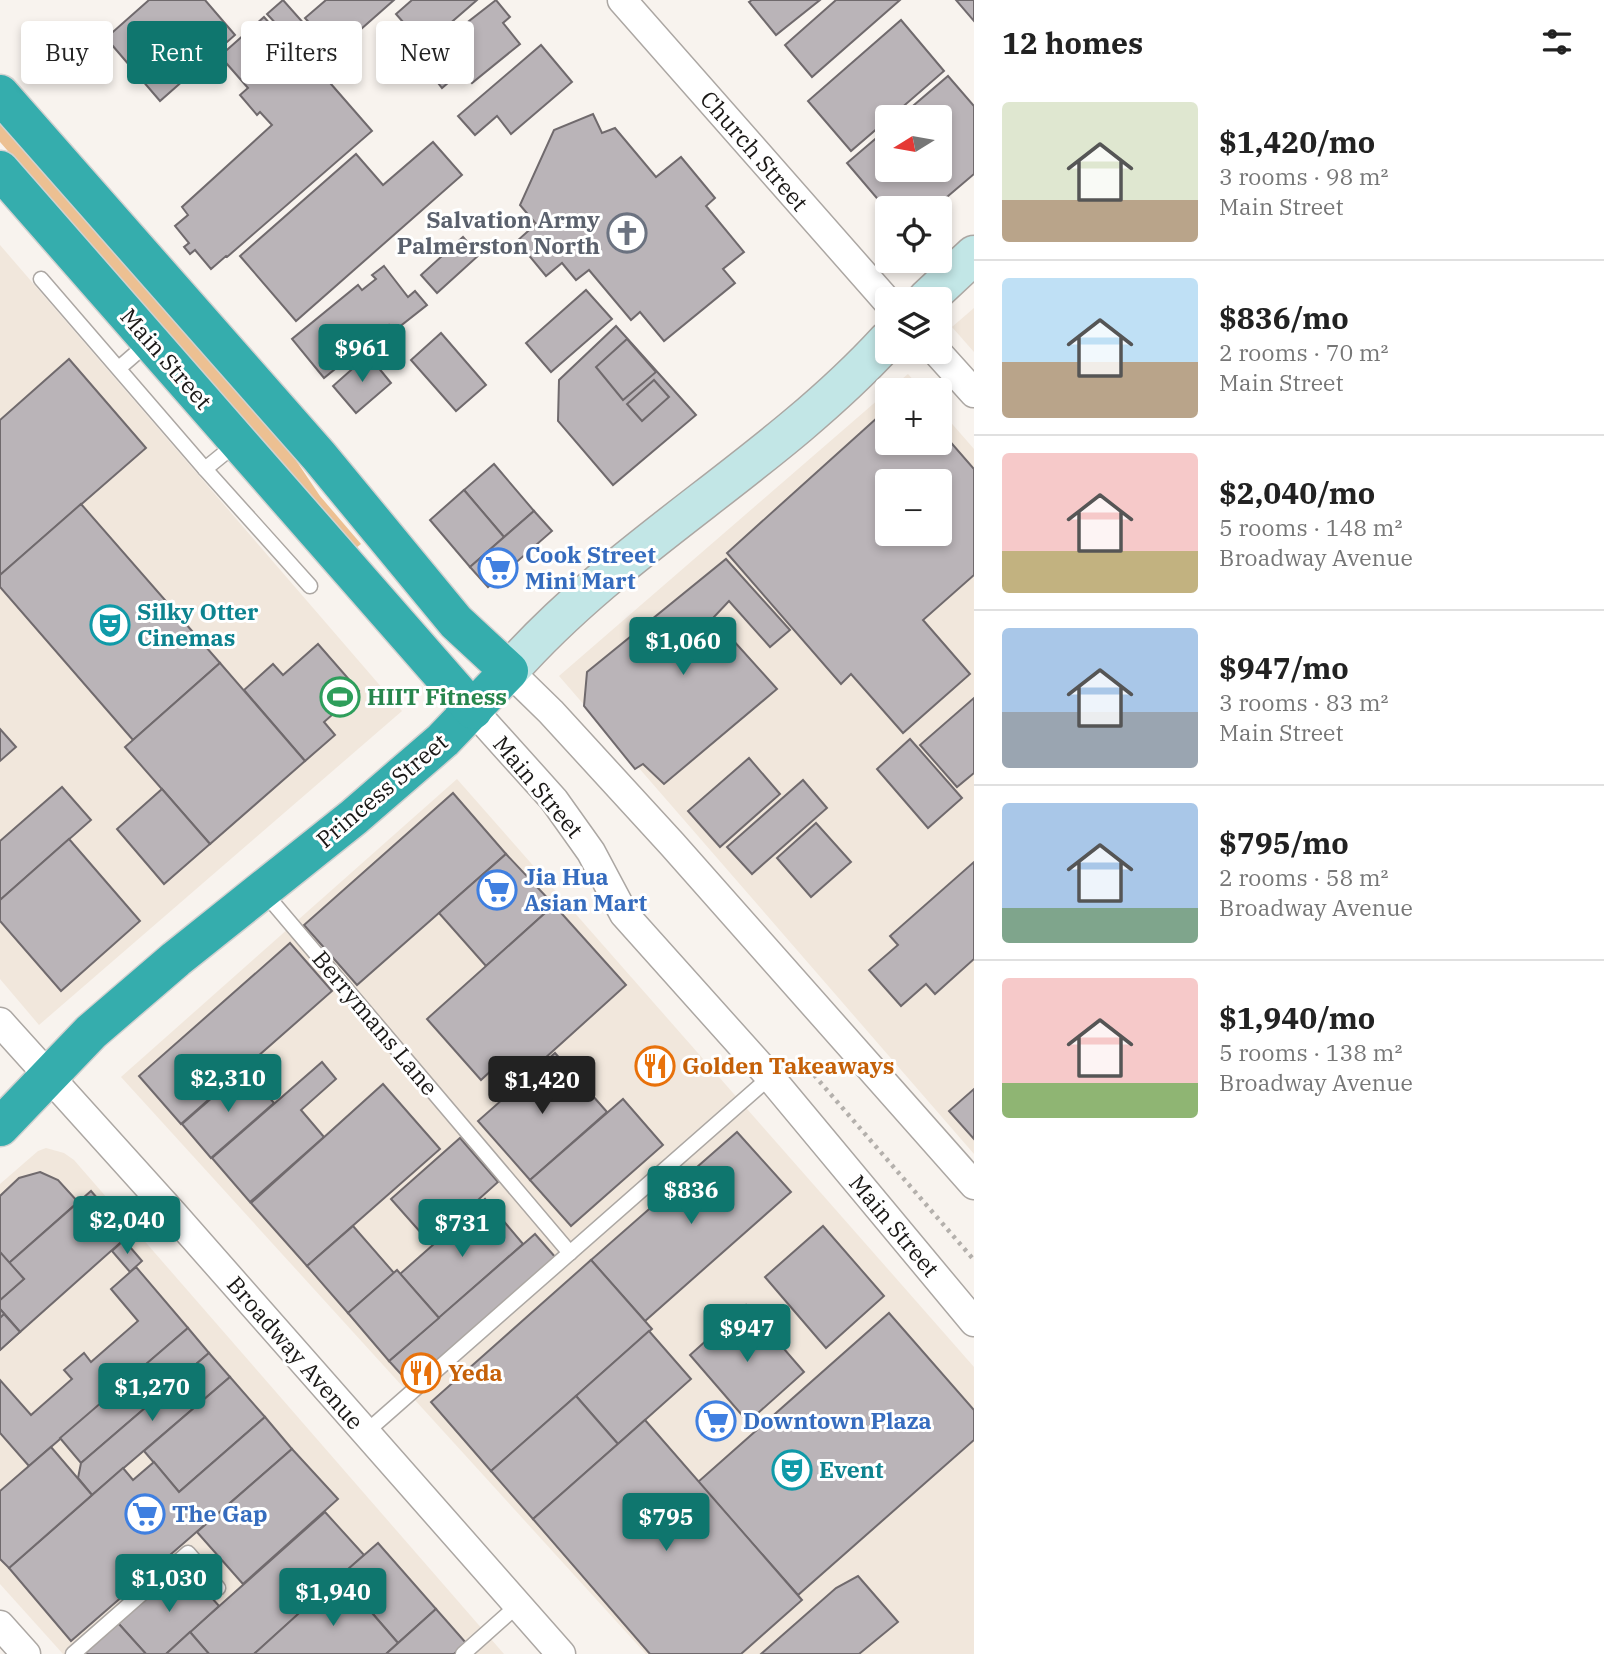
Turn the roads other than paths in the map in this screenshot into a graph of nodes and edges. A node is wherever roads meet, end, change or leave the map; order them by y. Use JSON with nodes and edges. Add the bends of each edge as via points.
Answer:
{"nodes":[{"id":1,"x":622,"y":0,"type":"edge"},
{"id":2,"x":0,"y":94,"type":"edge"},
{"id":3,"x":0,"y":170,"type":"edge"},
{"id":4,"x":974,"y":255,"type":"edge"},
{"id":5,"x":41,"y":279,"type":"dead end"},
{"id":6,"x":875,"y":287,"type":"edge"},
{"id":7,"x":940,"y":287,"type":"edge"},
{"id":8,"x":150,"y":341,"type":"junction"},
{"id":9,"x":875,"y":355,"type":"edge"},
{"id":10,"x":948,"y":364,"type":"edge"},
{"id":11,"x":118,"y":368,"type":"junction"},
{"id":12,"x":974,"y":393,"type":"edge"},
{"id":13,"x":238,"y":442,"type":"junction"},
{"id":14,"x":205,"y":469,"type":"junction"},
{"id":15,"x":310,"y":586,"type":"dead end"},
{"id":16,"x":509,"y":671,"type":"junction"},
{"id":17,"x":473,"y":710,"type":"junction"},
{"id":18,"x":262,"y":890,"type":"junction"},
{"id":19,"x":0,"y":1022,"type":"edge"},
{"id":20,"x":50,"y":1077,"type":"junction"},
{"id":21,"x":770,"y":1077,"type":"junction"},
{"id":22,"x":0,"y":1127,"type":"edge"},
{"id":23,"x":974,"y":1185,"type":"edge"},
{"id":24,"x":570,"y":1253,"type":"junction"},
{"id":25,"x":974,"y":1322,"type":"edge"},
{"id":26,"x":365,"y":1433,"type":"junction"},
{"id":27,"x":218,"y":1588,"type":"dead end"},
{"id":28,"x":518,"y":1605,"type":"junction"},
{"id":29,"x":0,"y":1625,"type":"edge"},
{"id":30,"x":26,"y":1654,"type":"edge"},
{"id":31,"x":73,"y":1654,"type":"edge"},
{"id":32,"x":463,"y":1654,"type":"edge"},
{"id":33,"x":561,"y":1654,"type":"edge"}],
"edges":[{"from":1,"to":6,"type":"street","name":"Church Street"},
{"from":2,"to":16,"type":"highway","via":[[319,456],[456,622]]},
{"from":3,"to":8,"type":"highway","name":"Main Street"},
{"from":4,"to":7,"type":"main road"},
{"from":5,"to":11,"type":"lane"},
{"from":8,"to":11,"type":"lane"},
{"from":8,"to":13,"type":"highway","name":"Main Street"},
{"from":9,"to":16,"type":"main road","name":"Princess Street","via":[[749,466],[619,566]]},
{"from":10,"to":12,"type":"street"},
{"from":11,"to":14,"type":"lane"},
{"from":13,"to":14,"type":"lane"},
{"from":13,"to":17,"type":"highway","name":"Main Street"},
{"from":14,"to":15,"type":"lane"},
{"from":16,"to":17,"type":"highway","name":"Princess Street"},
{"from":16,"to":23,"type":"street","via":[[672,844]]},
{"from":17,"to":18,"type":"highway","name":"Princess Street","via":[[354,817]]},
{"from":17,"to":21,"type":"street","name":"Main Street","via":[[554,800],[591,852],[624,914]]},
{"from":18,"to":20,"type":"highway","name":"Princess Street","via":[[91,1032]]},
{"from":18,"to":24,"type":"lane","name":"Berrymans Lane"},
{"from":19,"to":20,"type":"street","name":"Broadway Avenue"},
{"from":20,"to":22,"type":"highway","name":"Princess Street"},
{"from":20,"to":26,"type":"street","name":"Broadway Avenue"},
{"from":21,"to":24,"type":"lane"},
{"from":21,"to":25,"type":"street","name":"Main Street"},
{"from":24,"to":26,"type":"lane"},
{"from":26,"to":28,"type":"street","name":"Broadway Avenue"},
{"from":27,"to":31,"type":"lane","via":[[188,1553]]},
{"from":28,"to":32,"type":"lane"},
{"from":28,"to":33,"type":"street","name":"Broadway Avenue"},
{"from":29,"to":30,"type":"street"}]}
